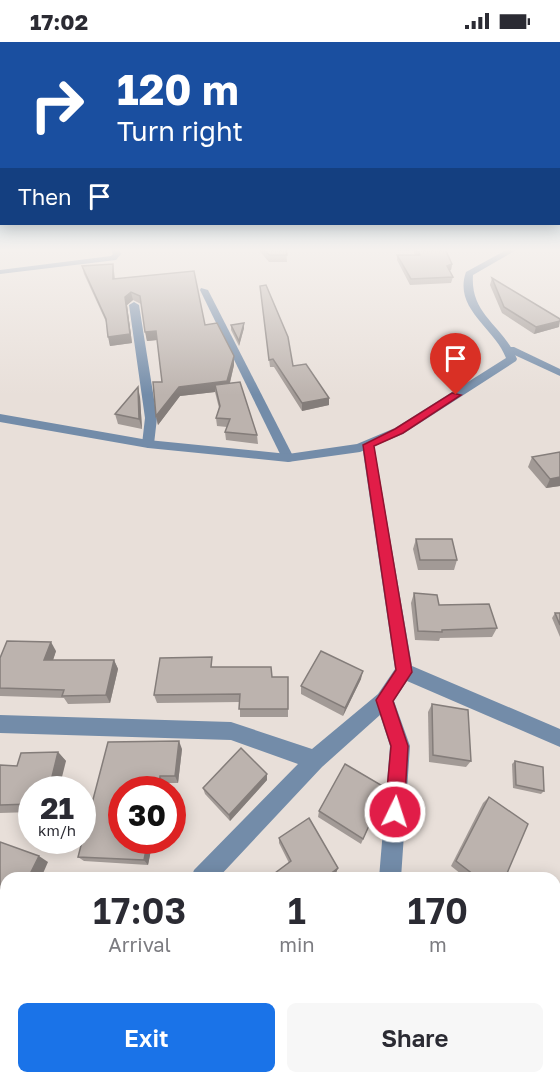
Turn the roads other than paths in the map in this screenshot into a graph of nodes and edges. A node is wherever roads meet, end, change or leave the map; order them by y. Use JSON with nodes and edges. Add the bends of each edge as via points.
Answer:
{"nodes":[{"id":1,"x":208,"y":298,"type":"edge"},
{"id":2,"x":469,"y":298,"type":"edge"},
{"id":3,"x":134,"y":305,"type":"edge"},
{"id":4,"x":510,"y":349,"type":"junction"},
{"id":5,"x":560,"y":373,"type":"edge"},
{"id":6,"x":0,"y":418,"type":"edge"},
{"id":7,"x":148,"y":444,"type":"junction"},
{"id":8,"x":368,"y":445,"type":"junction"},
{"id":9,"x":288,"y":458,"type":"junction"},
{"id":10,"x":404,"y":672,"type":"junction"},
{"id":11,"x":384,"y":700,"type":"junction"},
{"id":12,"x":0,"y":724,"type":"edge"},
{"id":13,"x":560,"y":738,"type":"edge"},
{"id":14,"x":315,"y":760,"type":"junction"},
{"id":15,"x":208,"y":872,"type":"edge"},
{"id":16,"x":390,"y":872,"type":"edge"}],
"edges":[{"from":1,"to":9,"type":"street"},
{"from":2,"to":4,"type":"street","via":[[473,310]]},
{"from":3,"to":7,"type":"street","via":[[151,418]]},
{"from":4,"to":5,"type":"street"},
{"from":4,"to":8,"type":"street","via":[[512,359],[399,431]]},
{"from":6,"to":7,"type":"street"},
{"from":7,"to":9,"type":"street"},
{"from":8,"to":9,"type":"street"},
{"from":8,"to":10,"type":"street"},
{"from":10,"to":11,"type":"street"},
{"from":10,"to":13,"type":"street"},
{"from":11,"to":14,"type":"street"},
{"from":11,"to":16,"type":"street","via":[[400,746]]},
{"from":12,"to":14,"type":"street","via":[[231,730]]},
{"from":14,"to":15,"type":"street"}]}
